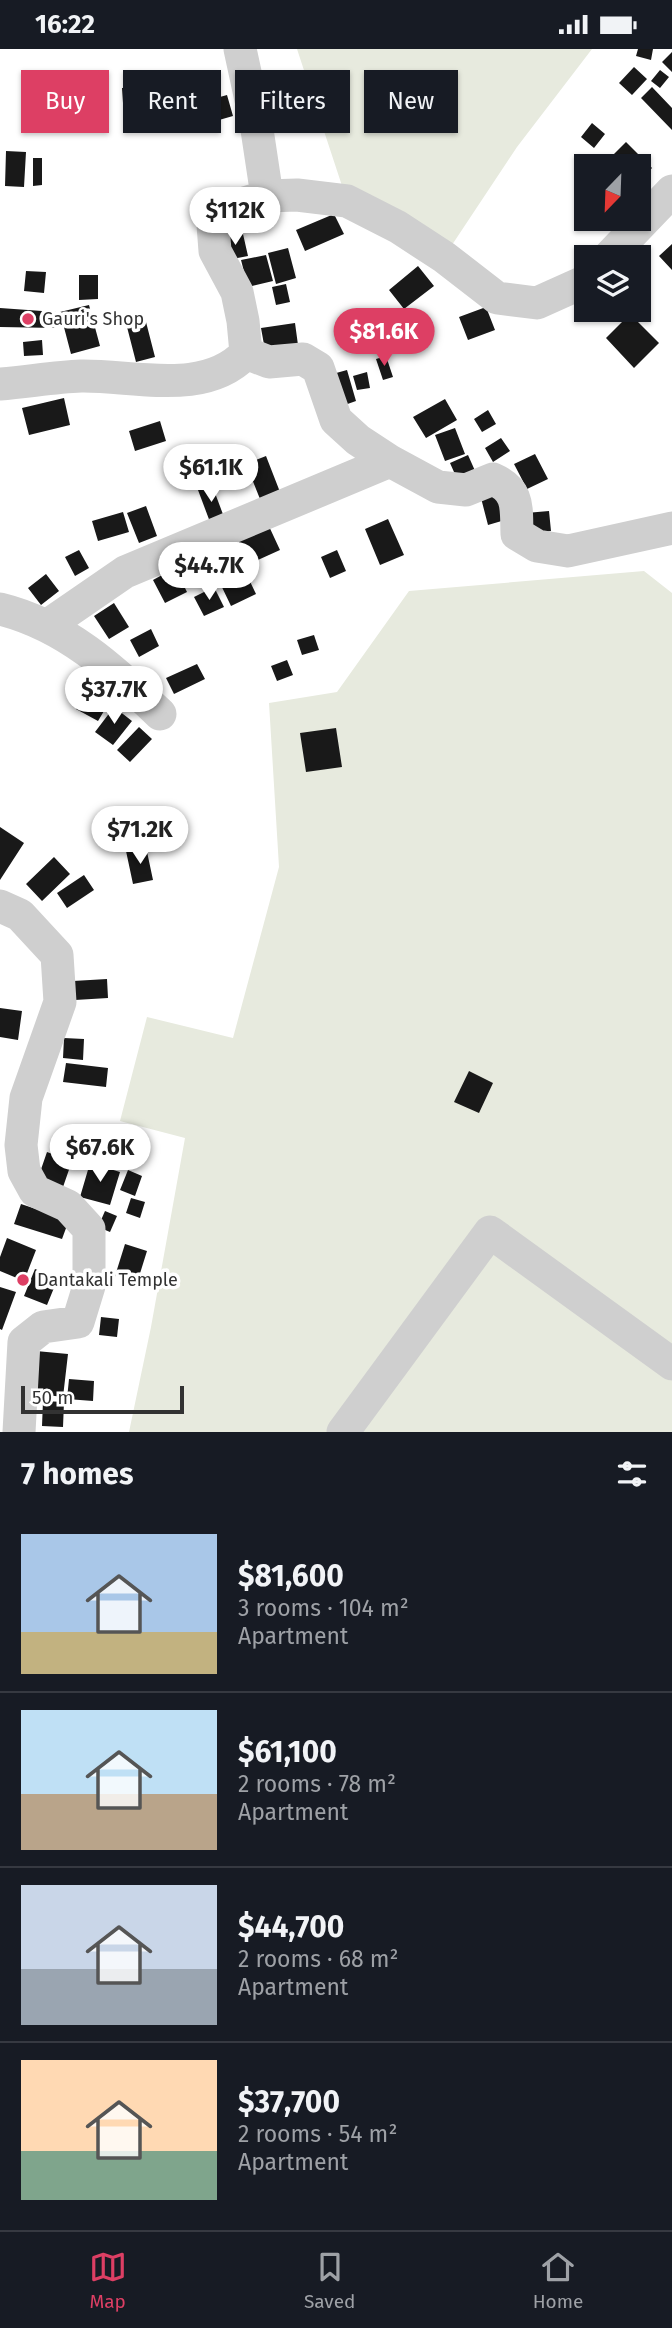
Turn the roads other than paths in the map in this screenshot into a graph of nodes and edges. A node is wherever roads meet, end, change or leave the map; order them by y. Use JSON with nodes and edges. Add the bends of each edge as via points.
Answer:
{"nodes":[{"id":1,"x":240,"y":49,"type":"edge"},
{"id":2,"x":672,"y":191,"type":"edge"},
{"id":3,"x":267,"y":196,"type":"junction"},
{"id":4,"x":620,"y":245,"type":"edge"},
{"id":5,"x":574,"y":286,"type":"edge"},
{"id":6,"x":246,"y":353,"type":"junction"},
{"id":7,"x":0,"y":384,"type":"edge"},
{"id":8,"x":390,"y":461,"type":"junction"},
{"id":9,"x":672,"y":528,"type":"edge"},
{"id":10,"x":0,"y":609,"type":"edge"},
{"id":11,"x":48,"y":625,"type":"junction"},
{"id":12,"x":160,"y":714,"type":"dead end"},
{"id":13,"x":0,"y":906,"type":"edge"},
{"id":14,"x":672,"y":1364,"type":"edge"},
{"id":15,"x":19,"y":1432,"type":"edge"},
{"id":16,"x":343,"y":1432,"type":"edge"}],
"edges":[{"from":1,"to":3,"type":"street"},
{"from":2,"to":4,"type":"street"},
{"from":3,"to":5,"type":"street","via":[[347,201],[398,227],[497,298],[537,303]]},
{"from":3,"to":6,"type":"street","via":[[226,209],[213,225],[215,251],[237,292]]},
{"from":6,"to":7,"type":"street","via":[[233,367],[183,381],[81,376]]},
{"from":6,"to":8,"type":"street","via":[[269,362],[303,359],[318,368],[336,420]]},
{"from":8,"to":9,"type":"street","via":[[438,487],[466,490],[493,479],[507,485],[516,502],[517,534],[537,546],[568,551]]},
{"from":8,"to":11,"type":"street","via":[[125,572]]},
{"from":10,"to":11,"type":"street"},
{"from":11,"to":12,"type":"street","via":[[113,669]]},
{"from":13,"to":15,"type":"street","via":[[20,915],[57,955],[60,1002],[26,1098],[21,1145],[24,1171],[35,1191],[68,1206],[89,1229],[89,1286],[78,1322],[43,1327],[24,1342]]},
{"from":14,"to":16,"type":"street","via":[[489,1232]]}]}
